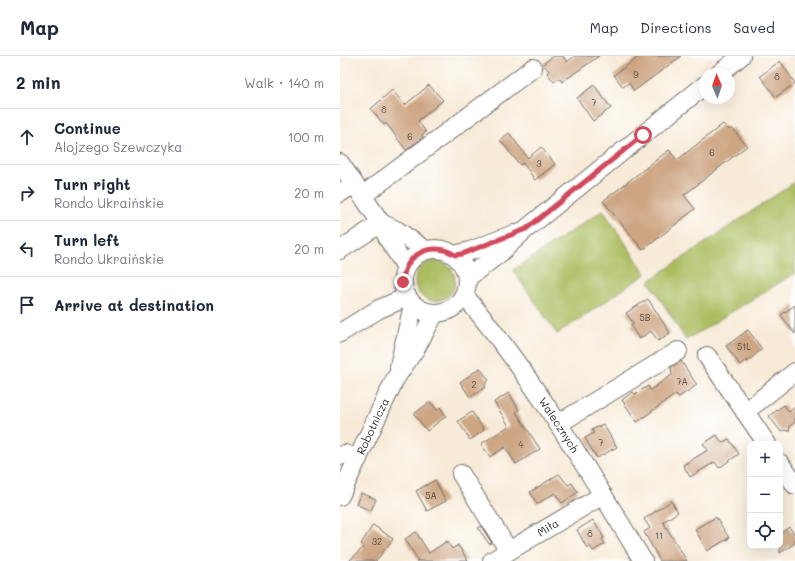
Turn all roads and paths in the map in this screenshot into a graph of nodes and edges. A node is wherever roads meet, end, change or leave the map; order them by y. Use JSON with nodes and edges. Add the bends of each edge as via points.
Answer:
{"nodes":[{"id":1,"x":741,"y":56,"type":"edge"},
{"id":2,"x":533,"y":68,"type":"dead end"},
{"id":3,"x":726,"y":68,"type":"edge"},
{"id":4,"x":699,"y":90,"type":"edge"},
{"id":5,"x":340,"y":163,"type":"edge"},
{"id":6,"x":352,"y":191,"type":"edge"},
{"id":7,"x":381,"y":223,"type":"junction"},
{"id":8,"x":526,"y":229,"type":"junction"},
{"id":9,"x":340,"y":250,"type":"edge"},
{"id":10,"x":425,"y":250,"type":"junction"},
{"id":11,"x":455,"y":255,"type":"junction"},
{"id":12,"x":406,"y":268,"type":"junction"},
{"id":13,"x":466,"y":287,"type":"junction"},
{"id":14,"x":410,"y":301,"type":"junction"},
{"id":15,"x":435,"y":313,"type":"junction"},
{"id":16,"x":340,"y":332,"type":"edge"},
{"id":17,"x":678,"y":351,"type":"dead end"},
{"id":18,"x":707,"y":356,"type":"dead end"},
{"id":19,"x":795,"y":372,"type":"edge"},
{"id":20,"x":395,"y":379,"type":"junction"},
{"id":21,"x":745,"y":412,"type":"junction"},
{"id":22,"x":558,"y":424,"type":"junction"},
{"id":23,"x":765,"y":441,"type":"edge"},
{"id":24,"x":340,"y":456,"type":"edge"},
{"id":25,"x":358,"y":459,"type":"junction"},
{"id":26,"x":783,"y":467,"type":"edge"},
{"id":27,"x":461,"y":474,"type":"dead end"},
{"id":28,"x":795,"y":485,"type":"edge"},
{"id":29,"x":603,"y":495,"type":"junction"},
{"id":30,"x":340,"y":496,"type":"edge"},
{"id":31,"x":508,"y":551,"type":"junction"},
{"id":32,"x":492,"y":561,"type":"edge"},
{"id":33,"x":643,"y":561,"type":"edge"}],
"edges":[{"from":1,"to":3,"type":"street"},
{"from":2,"to":6,"type":"street"},
{"from":4,"to":8,"type":"street"},
{"from":5,"to":6,"type":"street"},
{"from":6,"to":7,"type":"street"},
{"from":7,"to":9,"type":"street"},
{"from":7,"to":10,"type":"street","via":[[398,231]]},
{"from":7,"to":12,"type":"street"},
{"from":8,"to":11,"type":"street","via":[[478,249]]},
{"from":8,"to":13,"type":"street"},
{"from":10,"to":11,"type":"street","via":[[440,249]]},
{"from":10,"to":12,"type":"street","via":[[414,257]]},
{"from":11,"to":13,"type":"street","via":[[462,263]]},
{"from":12,"to":14,"type":"street","via":[[403,282]]},
{"from":13,"to":15,"type":"street","via":[[452,308]]},
{"from":13,"to":22,"type":"street","name":"Walecznych","via":[[484,319]]},
{"from":14,"to":15,"type":"street","via":[[423,311]]},
{"from":14,"to":16,"type":"street","via":[[379,309]]},
{"from":14,"to":20,"type":"street","name":"Robotnicza"},
{"from":15,"to":20,"type":"street","name":"Robotnicza"},
{"from":17,"to":22,"type":"street"},
{"from":18,"to":21,"type":"street"},
{"from":19,"to":21,"type":"street"},
{"from":20,"to":25,"type":"street","name":"Robotnicza"},
{"from":21,"to":23,"type":"street"},
{"from":22,"to":29,"type":"street","name":"Walecznych"},
{"from":24,"to":25,"type":"street","via":[[345,454]]},
{"from":25,"to":30,"type":"street","name":"Robotnicza"},
{"from":26,"to":28,"type":"street"},
{"from":27,"to":31,"type":"street"},
{"from":29,"to":31,"type":"street","name":"Miła"},
{"from":29,"to":33,"type":"street","name":"Walecznych"},
{"from":31,"to":32,"type":"street","name":"Miła"}]}
